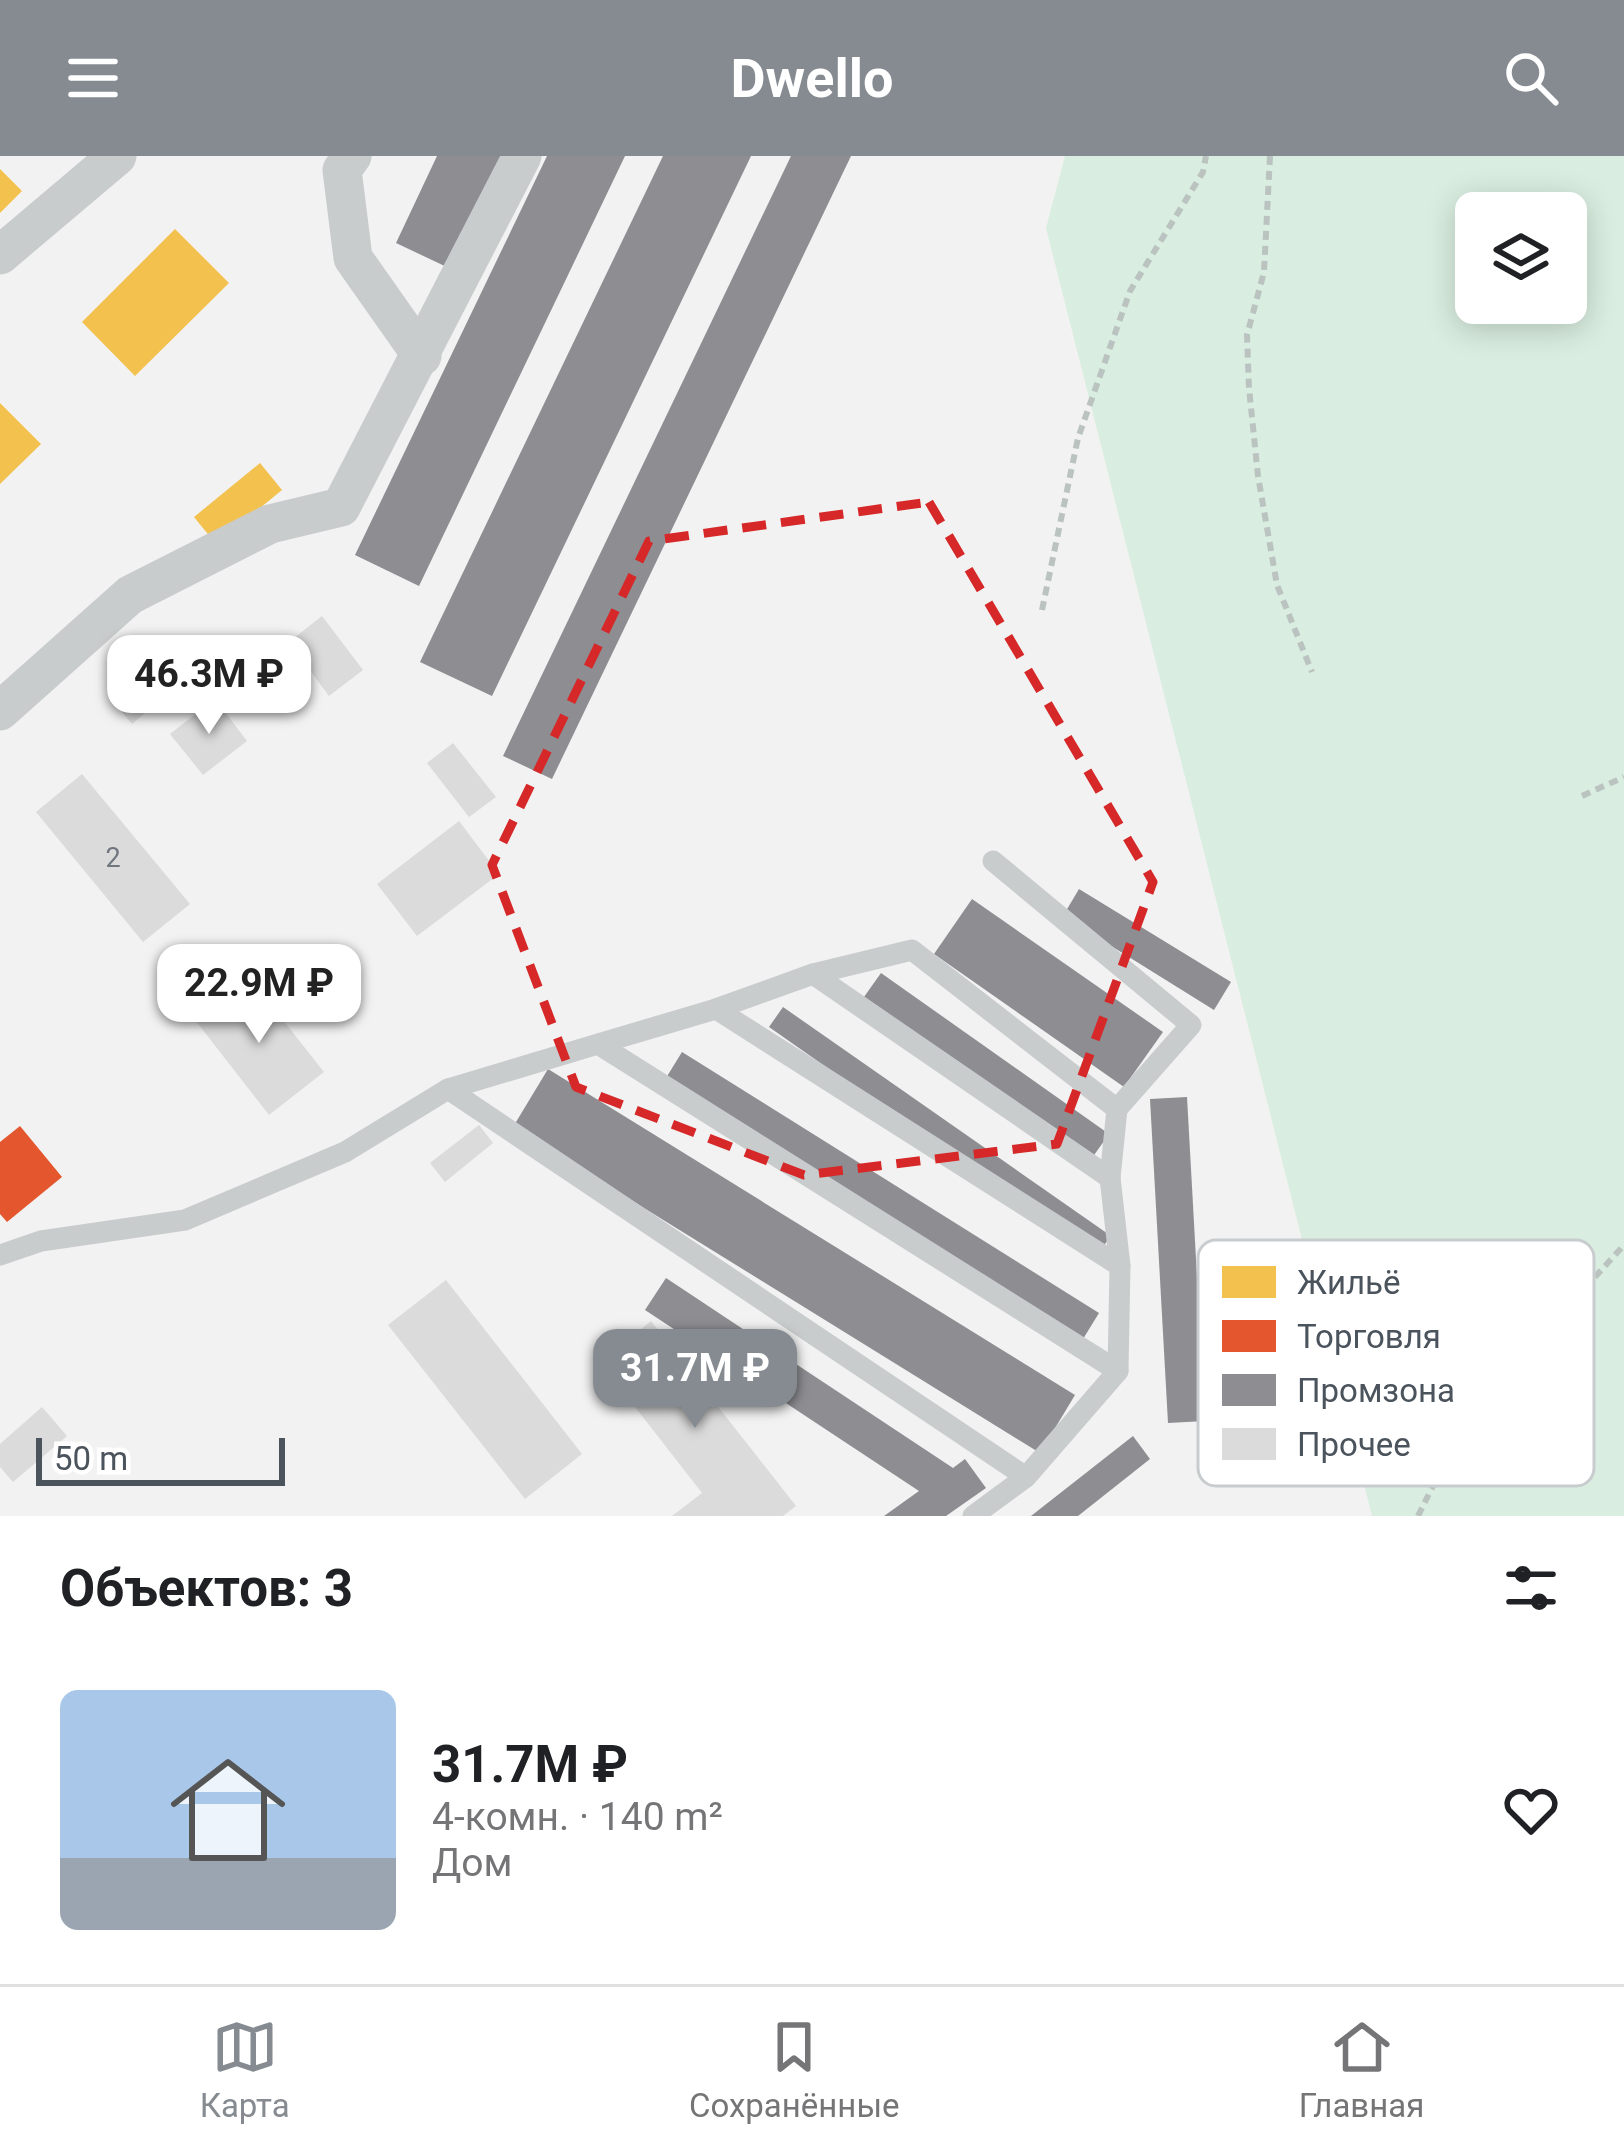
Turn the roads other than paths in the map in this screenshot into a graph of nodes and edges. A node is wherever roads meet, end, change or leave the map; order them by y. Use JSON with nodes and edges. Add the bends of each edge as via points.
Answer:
{"nodes":[{"id":1,"x":117,"y":156,"type":"edge"},
{"id":2,"x":352,"y":156,"type":"edge"},
{"id":3,"x":522,"y":156,"type":"edge"},
{"id":4,"x":0,"y":255,"type":"edge"},
{"id":5,"x":422,"y":356,"type":"junction"},
{"id":6,"x":0,"y":711,"type":"edge"},
{"id":7,"x":993,"y":861,"type":"dead end"},
{"id":8,"x":813,"y":974,"type":"junction"},
{"id":9,"x":716,"y":1009,"type":"junction"},
{"id":10,"x":598,"y":1044,"type":"junction"},
{"id":11,"x":448,"y":1089,"type":"junction"},
{"id":12,"x":1117,"y":1109,"type":"junction"},
{"id":13,"x":1110,"y":1178,"type":"junction"},
{"id":14,"x":0,"y":1255,"type":"edge"},
{"id":15,"x":1120,"y":1266,"type":"junction"},
{"id":16,"x":1118,"y":1371,"type":"junction"},
{"id":17,"x":1026,"y":1477,"type":"junction"},
{"id":18,"x":973,"y":1516,"type":"edge"}],
"edges":[{"from":1,"to":4,"type":"street"},
{"from":2,"to":5,"type":"street","via":[[342,170],[353,258]]},
{"from":3,"to":5,"type":"street"},
{"from":5,"to":6,"type":"street","via":[[341,507],[270,524],[130,595]]},
{"from":7,"to":12,"type":"lane","via":[[1191,1025]]},
{"from":8,"to":9,"type":"lane"},
{"from":8,"to":12,"type":"lane","via":[[912,950]]},
{"from":8,"to":13,"type":"lane"},
{"from":9,"to":10,"type":"lane"},
{"from":9,"to":15,"type":"lane"},
{"from":10,"to":11,"type":"lane"},
{"from":10,"to":16,"type":"lane"},
{"from":11,"to":14,"type":"lane","via":[[345,1152],[185,1220],[41,1241]]},
{"from":11,"to":17,"type":"lane"},
{"from":12,"to":13,"type":"lane"},
{"from":13,"to":15,"type":"lane"},
{"from":15,"to":16,"type":"lane"},
{"from":16,"to":17,"type":"lane"},
{"from":17,"to":18,"type":"lane"}]}
